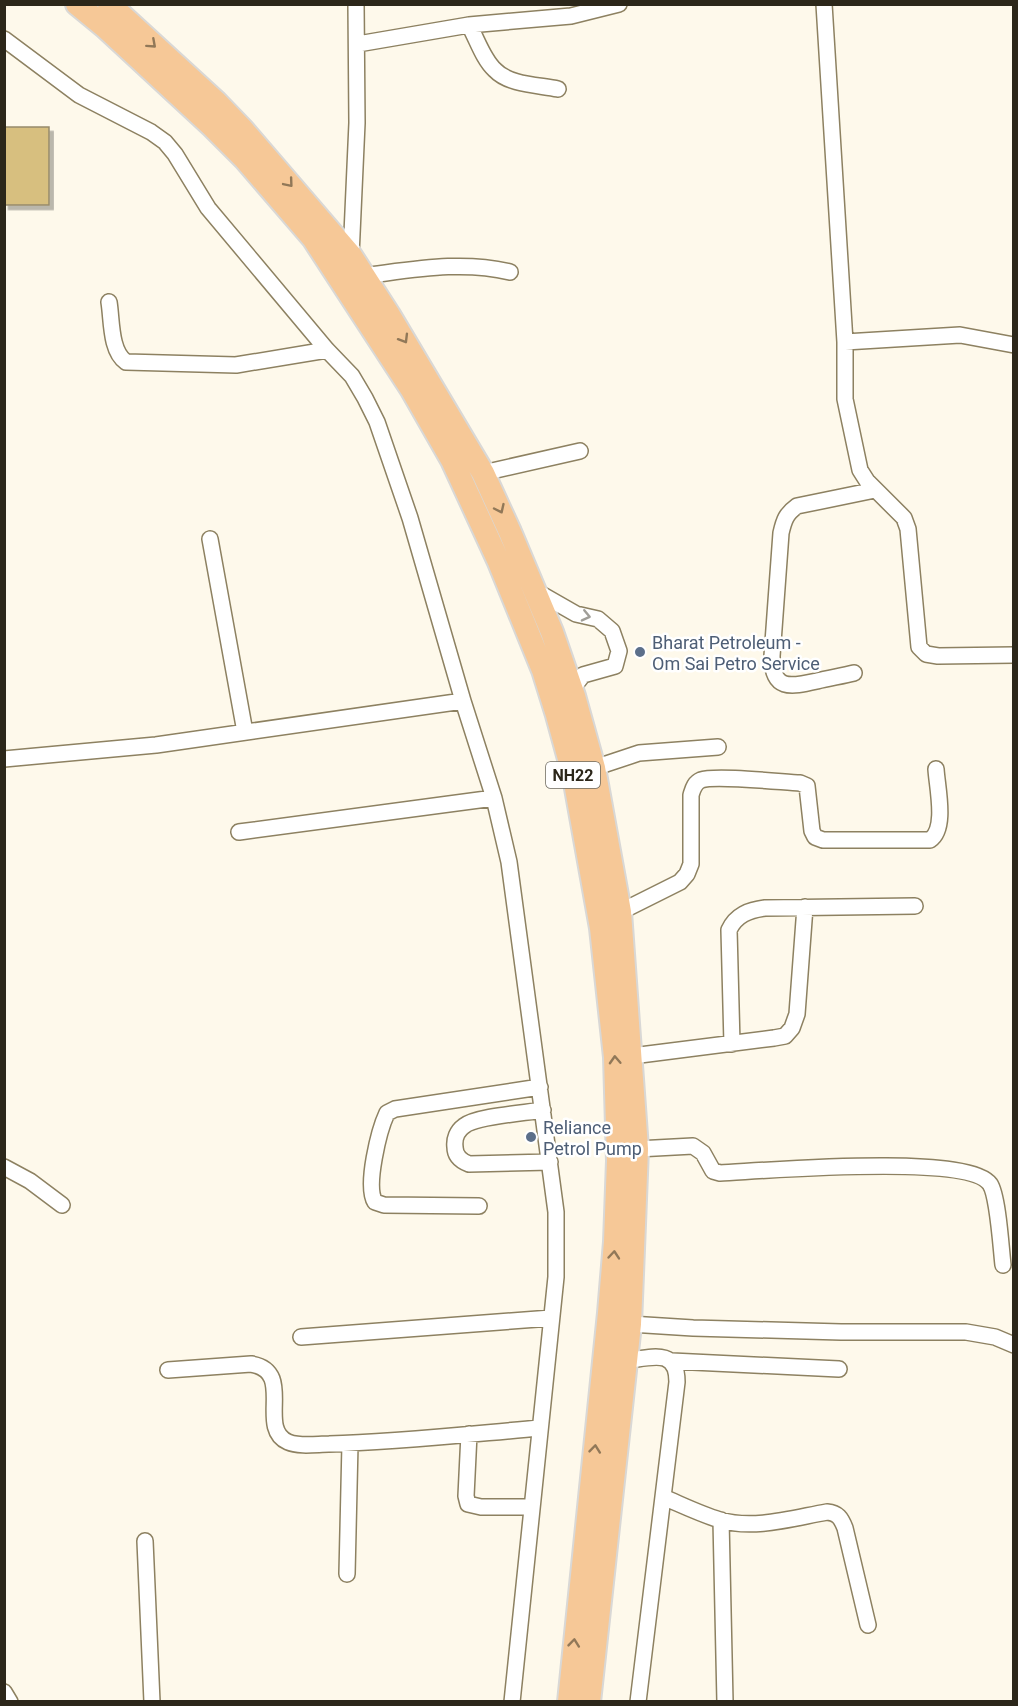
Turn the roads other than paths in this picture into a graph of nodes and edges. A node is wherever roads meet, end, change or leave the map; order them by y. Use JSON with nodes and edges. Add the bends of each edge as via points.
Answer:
{"nodes":[{"id":1,"x":77,"y":4,"type":"edge"},
{"id":2,"x":109,"y":4,"type":"edge"},
{"id":3,"x":356,"y":4,"type":"edge"},
{"id":4,"x":618,"y":4,"type":"edge"},
{"id":5,"x":824,"y":4,"type":"edge"},
{"id":6,"x":469,"y":25,"type":"junction"},
{"id":7,"x":4,"y":39,"type":"edge"},
{"id":8,"x":358,"y":44,"type":"junction"},
{"id":9,"x":558,"y":88,"type":"dead end"},
{"id":10,"x":356,"y":266,"type":"junction"},
{"id":11,"x":510,"y":272,"type":"dead end"},
{"id":12,"x":109,"y":302,"type":"dead end"},
{"id":13,"x":846,"y":342,"type":"junction"},
{"id":14,"x":1014,"y":345,"type":"edge"},
{"id":15,"x":327,"y":350,"type":"junction"},
{"id":16,"x":580,"y":451,"type":"dead end"},
{"id":17,"x":483,"y":473,"type":"junction"},
{"id":18,"x":875,"y":490,"type":"junction"},
{"id":19,"x":210,"y":539,"type":"dead end"},
{"id":20,"x":534,"y":590,"type":"junction"},
{"id":21,"x":1014,"y":655,"type":"edge"},
{"id":22,"x":854,"y":673,"type":"dead end"},
{"id":23,"x":572,"y":689,"type":"junction"},
{"id":24,"x":463,"y":701,"type":"junction"},
{"id":25,"x":245,"y":732,"type":"junction"},
{"id":26,"x":718,"y":747,"type":"dead end"},
{"id":27,"x":4,"y":759,"type":"edge"},
{"id":28,"x":594,"y":768,"type":"junction"},
{"id":29,"x":936,"y":769,"type":"dead end"},
{"id":30,"x":494,"y":798,"type":"junction"},
{"id":31,"x":239,"y":832,"type":"dead end"},
{"id":32,"x":915,"y":906,"type":"dead end"},
{"id":33,"x":805,"y":907,"type":"junction"},
{"id":34,"x":620,"y":912,"type":"junction"},
{"id":35,"x":732,"y":1044,"type":"junction"},
{"id":36,"x":632,"y":1056,"type":"junction"},
{"id":37,"x":540,"y":1087,"type":"junction"},
{"id":38,"x":543,"y":1110,"type":"junction"},
{"id":39,"x":637,"y":1149,"type":"junction"},
{"id":40,"x":550,"y":1162,"type":"junction"},
{"id":41,"x":4,"y":1167,"type":"edge"},
{"id":42,"x":62,"y":1205,"type":"dead end"},
{"id":43,"x":479,"y":1206,"type":"dead end"},
{"id":44,"x":1003,"y":1265,"type":"dead end"},
{"id":45,"x":551,"y":1318,"type":"junction"},
{"id":46,"x":630,"y":1323,"type":"junction"},
{"id":47,"x":301,"y":1337,"type":"dead end"},
{"id":48,"x":1014,"y":1345,"type":"edge"},
{"id":49,"x":625,"y":1361,"type":"junction"},
{"id":50,"x":672,"y":1361,"type":"junction"},
{"id":51,"x":839,"y":1369,"type":"dead end"},
{"id":52,"x":168,"y":1371,"type":"dead end"},
{"id":53,"x":540,"y":1428,"type":"junction"},
{"id":54,"x":469,"y":1434,"type":"junction"},
{"id":55,"x":350,"y":1443,"type":"junction"},
{"id":56,"x":663,"y":1497,"type":"junction"},
{"id":57,"x":531,"y":1507,"type":"junction"},
{"id":58,"x":721,"y":1520,"type":"junction"},
{"id":59,"x":145,"y":1541,"type":"dead end"},
{"id":60,"x":347,"y":1574,"type":"dead end"},
{"id":61,"x":868,"y":1625,"type":"dead end"},
{"id":62,"x":4,"y":1692,"type":"edge"},
{"id":63,"x":10,"y":1701,"type":"edge"},
{"id":64,"x":152,"y":1701,"type":"edge"},
{"id":65,"x":512,"y":1701,"type":"edge"},
{"id":66,"x":568,"y":1701,"type":"edge"},
{"id":67,"x":589,"y":1701,"type":"edge"},
{"id":68,"x":638,"y":1701,"type":"edge"},
{"id":69,"x":725,"y":1701,"type":"edge"}],
"edges":[{"from":66,"to":1,"type":"highway","number":"NH22","one_way":true,"via":[[609,1313],[618,1161],[615,1058],[601,928],[574,777],[557,715],[504,573],[452,460],[412,390],[313,238],[213,127]]},
{"from":2,"to":10,"type":"highway","number":"NH22","one_way":true,"via":[[242,129]]},
{"from":3,"to":8,"type":"street"},
{"from":4,"to":6,"type":"street","via":[[571,16]]},
{"from":5,"to":13,"type":"street"},
{"from":6,"to":8,"type":"street"},
{"from":6,"to":9,"type":"street","via":[[494,70],[514,80]]},
{"from":7,"to":15,"type":"street","via":[[79,95],[165,142],[208,208]]},
{"from":8,"to":10,"type":"street"},
{"from":10,"to":11,"type":"street","via":[[487,266]]},
{"from":10,"to":17,"type":"highway","number":"NH22","one_way":true},
{"from":12,"to":15,"type":"street","via":[[116,350],[126,362],[236,365]]},
{"from":13,"to":14,"type":"street","via":[[960,335]]},
{"from":13,"to":18,"type":"street","via":[[847,410],[860,470]]},
{"from":15,"to":24,"type":"street","via":[[352,376],[377,422],[410,518]]},
{"from":16,"to":17,"type":"street"},
{"from":17,"to":20,"type":"highway","number":"NH22","one_way":true},
{"from":18,"to":21,"type":"street","via":[[904,518],[909,529],[919,647],[926,654],[938,656]]},
{"from":18,"to":22,"type":"street","via":[[797,506],[784,519],[781,533],[772,656],[776,678],[794,687]]},
{"from":19,"to":25,"type":"street"},
{"from":20,"to":23,"type":"highway","number":"NH22"},
{"from":20,"to":23,"type":"street","one_way":true,"via":[[576,614],[598,619],[612,631],[619,651],[615,666],[583,675]]},
{"from":23,"to":28,"type":"highway","number":"NH22"},
{"from":24,"to":25,"type":"street"},
{"from":24,"to":30,"type":"street"},
{"from":25,"to":27,"type":"street","via":[[156,745]]},
{"from":26,"to":28,"type":"street","via":[[639,753]]},
{"from":28,"to":34,"type":"highway","number":"NH22"},
{"from":29,"to":34,"type":"street","via":[[940,822],[930,840],[823,840],[812,831],[807,786],[702,780],[694,785],[691,795],[691,864],[687,874],[680,882]]},
{"from":30,"to":31,"type":"street"},
{"from":30,"to":37,"type":"street","via":[[509,861]]},
{"from":32,"to":33,"type":"street"},
{"from":33,"to":35,"type":"street","via":[[792,1028],[784,1036]]},
{"from":33,"to":35,"type":"street","via":[[753,910],[733,921],[729,930]]},
{"from":34,"to":36,"type":"highway","number":"NH22"},
{"from":35,"to":36,"type":"street"},
{"from":36,"to":39,"type":"highway","number":"NH22"},
{"from":37,"to":38,"type":"street"},
{"from":37,"to":43,"type":"street","via":[[387,1113],[370,1186],[375,1202]]},
{"from":38,"to":40,"type":"street"},
{"from":38,"to":40,"type":"street","via":[[474,1120],[459,1131],[454,1146],[456,1155],[469,1164]]},
{"from":39,"to":44,"type":"street","via":[[693,1146],[704,1153],[713,1171],[720,1173],[854,1166],[906,1166],[970,1173],[991,1185]]},
{"from":39,"to":46,"type":"highway","number":"NH22"},
{"from":40,"to":45,"type":"street","via":[[557,1251]]},
{"from":41,"to":42,"type":"street"},
{"from":45,"to":47,"type":"street"},
{"from":45,"to":53,"type":"street"},
{"from":46,"to":48,"type":"street","via":[[841,1332],[966,1332]]},
{"from":46,"to":49,"type":"highway","number":"NH22"},
{"from":49,"to":50,"type":"street","via":[[662,1356]]},
{"from":49,"to":67,"type":"highway","number":"NH22"},
{"from":50,"to":51,"type":"street"},
{"from":50,"to":56,"type":"street","via":[[677,1382]]},
{"from":52,"to":55,"type":"street","via":[[260,1365],[273,1380],[275,1426],[280,1436],[300,1445]]},
{"from":53,"to":54,"type":"street"},
{"from":53,"to":57,"type":"street"},
{"from":54,"to":55,"type":"street"},
{"from":54,"to":57,"type":"street","via":[[468,1503],[481,1507]]},
{"from":55,"to":60,"type":"street"},
{"from":56,"to":58,"type":"street"},
{"from":56,"to":68,"type":"street"},
{"from":57,"to":65,"type":"street"},
{"from":58,"to":61,"type":"street","via":[[751,1524],[827,1512],[841,1517]]},
{"from":58,"to":69,"type":"street"},
{"from":59,"to":64,"type":"street"},
{"from":62,"to":63,"type":"street"}]}
